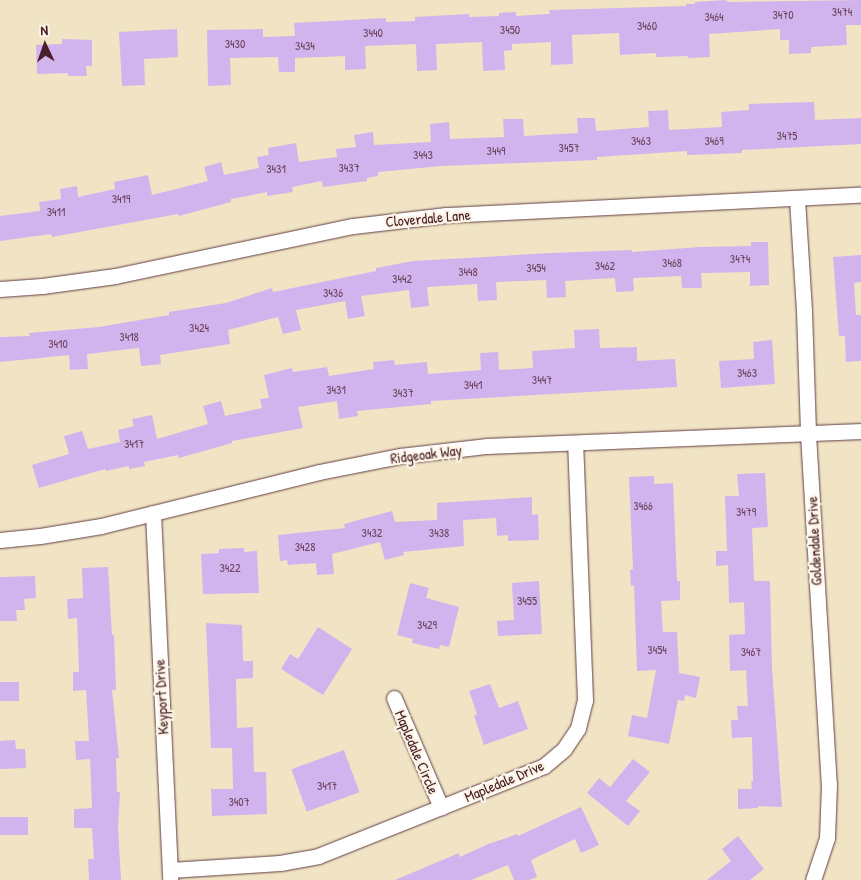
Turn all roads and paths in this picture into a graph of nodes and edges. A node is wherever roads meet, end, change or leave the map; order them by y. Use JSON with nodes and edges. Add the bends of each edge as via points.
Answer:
{"nodes":[{"id":1,"x":861,"y":195,"type":"edge"},
{"id":2,"x":797,"y":198,"type":"junction"},
{"id":3,"x":0,"y":289,"type":"edge"},
{"id":4,"x":861,"y":431,"type":"edge"},
{"id":5,"x":808,"y":434,"type":"junction"},
{"id":6,"x":575,"y":443,"type":"junction"},
{"id":7,"x":153,"y":513,"type":"junction"},
{"id":8,"x":0,"y":540,"type":"edge"},
{"id":9,"x":394,"y":698,"type":"dead end"},
{"id":10,"x":441,"y":807,"type":"junction"},
{"id":11,"x":170,"y":875,"type":"edge"},
{"id":12,"x":813,"y":880,"type":"edge"}],
"edges":[{"from":1,"to":2,"type":"street","name":"Cloverdale Lane"},
{"from":2,"to":3,"type":"street","name":"Cloverdale Lane","via":[[446,215],[362,224],[115,276]]},
{"from":2,"to":5,"type":"street","name":"Goldendale Drive"},
{"from":4,"to":5,"type":"street","name":"Ridgeoak Way"},
{"from":5,"to":6,"type":"street","name":"Ridgeoak Way"},
{"from":5,"to":12,"type":"street","name":"Goldendale Drive","via":[[829,784],[827,838]]},
{"from":6,"to":7,"type":"street","name":"Ridgeoak Way","via":[[487,446],[400,456],[319,472]]},
{"from":6,"to":10,"type":"street","name":"Mapledale Drive","via":[[585,700],[578,728],[564,749],[544,766]]},
{"from":7,"to":8,"type":"street","name":"Ridgeoak Way","via":[[101,526]]},
{"from":7,"to":11,"type":"street","name":"Keyport Drive"},
{"from":9,"to":10,"type":"street","name":"Mapledale Circle"},
{"from":10,"to":11,"type":"street","name":"Mapledale Drive","via":[[318,856]]}]}
